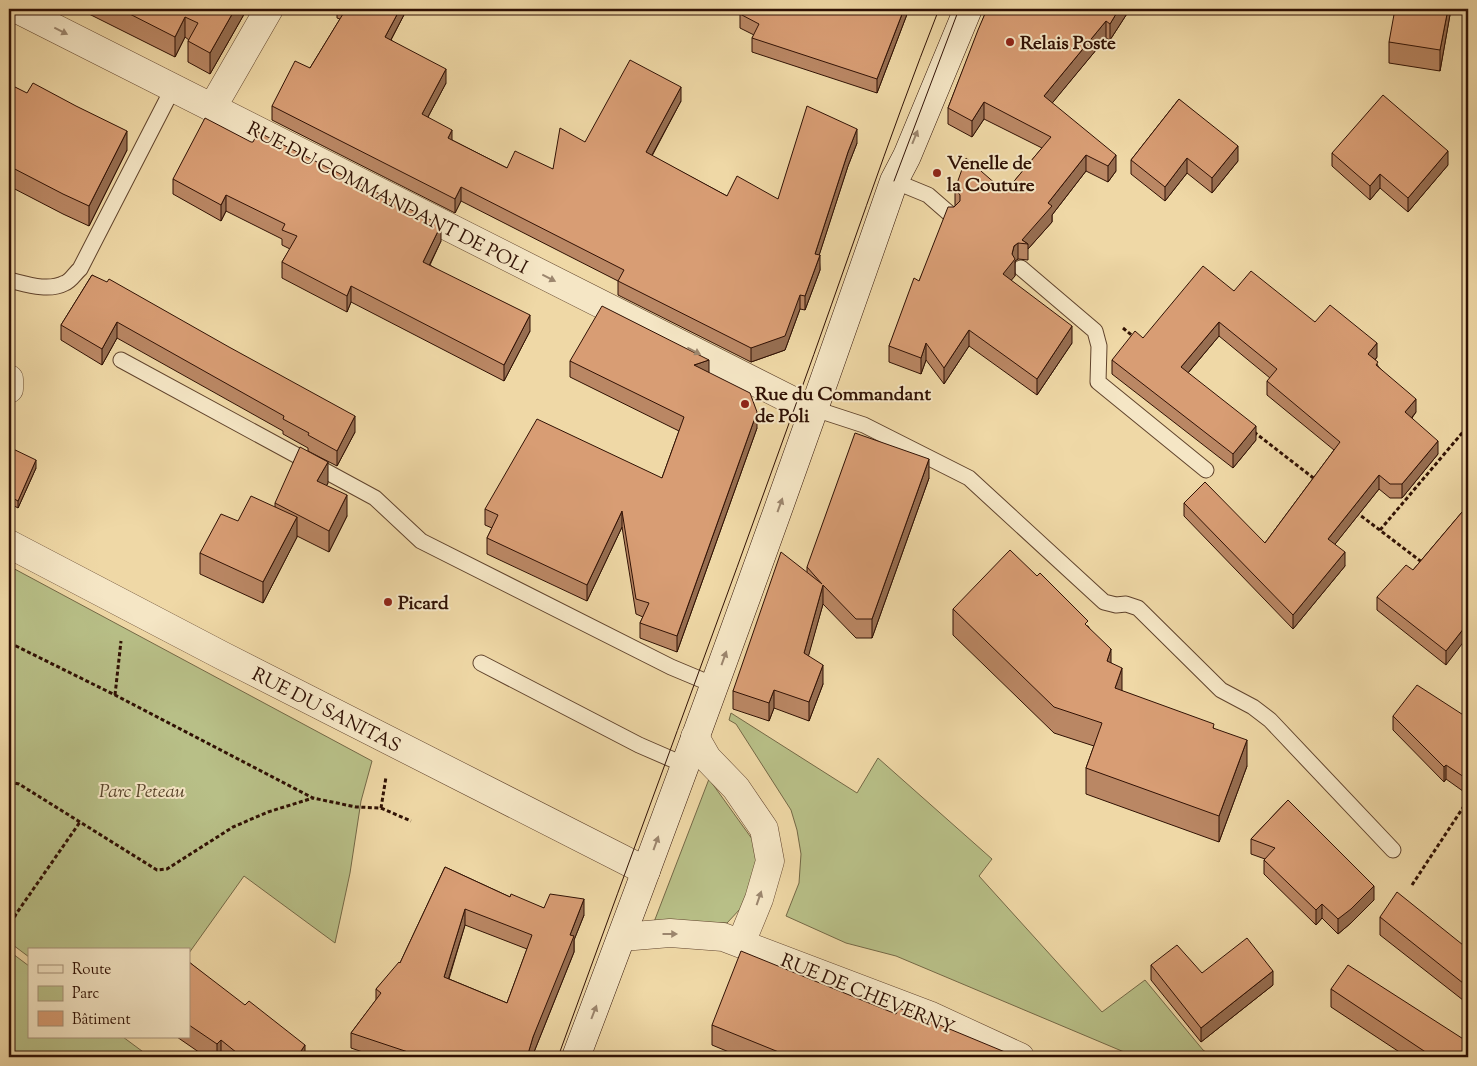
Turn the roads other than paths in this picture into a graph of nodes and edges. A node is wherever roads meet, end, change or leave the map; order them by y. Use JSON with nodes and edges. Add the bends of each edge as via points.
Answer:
{"nodes":[{"id":1,"x":17,"y":9,"type":"edge"},
{"id":2,"x":269,"y":9,"type":"edge"},
{"id":3,"x":968,"y":9,"type":"edge"},
{"id":4,"x":173,"y":88,"type":"junction"},
{"id":5,"x":212,"y":108,"type":"junction"},
{"id":6,"x":894,"y":181,"type":"junction"},
{"id":7,"x":951,"y":215,"type":"edge"},
{"id":8,"x":1022,"y":268,"type":"dead end"},
{"id":9,"x":9,"y":280,"type":"edge"},
{"id":10,"x":121,"y":360,"type":"dead end"},
{"id":11,"x":9,"y":379,"type":"edge"},
{"id":12,"x":9,"y":389,"type":"edge"},
{"id":13,"x":815,"y":408,"type":"junction"},
{"id":14,"x":1206,"y":470,"type":"dead end"},
{"id":15,"x":9,"y":544,"type":"edge"},
{"id":16,"x":481,"y":663,"type":"dead end"},
{"id":17,"x":714,"y":685,"type":"junction"},
{"id":18,"x":695,"y":737,"type":"junction"},
{"id":19,"x":685,"y":765,"type":"junction"},
{"id":20,"x":1393,"y":850,"type":"dead end"},
{"id":21,"x":646,"y":871,"type":"junction"},
{"id":22,"x":622,"y":937,"type":"junction"},
{"id":23,"x":742,"y":943,"type":"junction"},
{"id":24,"x":576,"y":1057,"type":"edge"},
{"id":25,"x":1020,"y":1057,"type":"edge"}],
"edges":[{"from":1,"to":4,"type":"street","name":"RUE DU COMMANDANT DE POLI","one_way":true},
{"from":2,"to":5,"type":"street"},
{"from":6,"to":3,"type":"street","one_way":true},
{"from":4,"to":5,"type":"street","name":"RUE DU COMMANDANT DE POLI"},
{"from":4,"to":9,"type":"lane","via":[[80,269],[66,283],[51,288]]},
{"from":5,"to":13,"type":"street","name":"RUE DU COMMANDANT DE POLI","one_way":true,"via":[[788,399]]},
{"from":6,"to":7,"type":"lane","via":[[928,195]]},
{"from":6,"to":13,"type":"street"},
{"from":8,"to":14,"type":"lane","via":[[1095,331],[1099,346],[1098,382]]},
{"from":10,"to":17,"type":"lane","via":[[376,498],[422,540],[672,668]]},
{"from":11,"to":12,"type":"street"},
{"from":17,"to":13,"type":"street","one_way":true},
{"from":13,"to":20,"type":"lane","via":[[864,425],[969,478],[1104,602],[1138,608],[1221,690],[1270,720]]},
{"from":15,"to":21,"type":"street","name":"RUE DU SANITAS"},
{"from":16,"to":19,"type":"lane","via":[[639,745]]},
{"from":17,"to":18,"type":"street"},
{"from":18,"to":19,"type":"street"},
{"from":23,"to":18,"type":"street","one_way":true,"via":[[770,861],[764,829],[736,788],[707,758]]},
{"from":21,"to":19,"type":"street","one_way":true},
{"from":21,"to":22,"type":"street"},
{"from":22,"to":23,"type":"street","name":"RUE DE CHEVERNY","one_way":true,"via":[[670,933],[723,937]]},
{"from":24,"to":22,"type":"street","one_way":true},
{"from":23,"to":25,"type":"street","name":"RUE DE CHEVERNY","via":[[929,1016]]}]}
